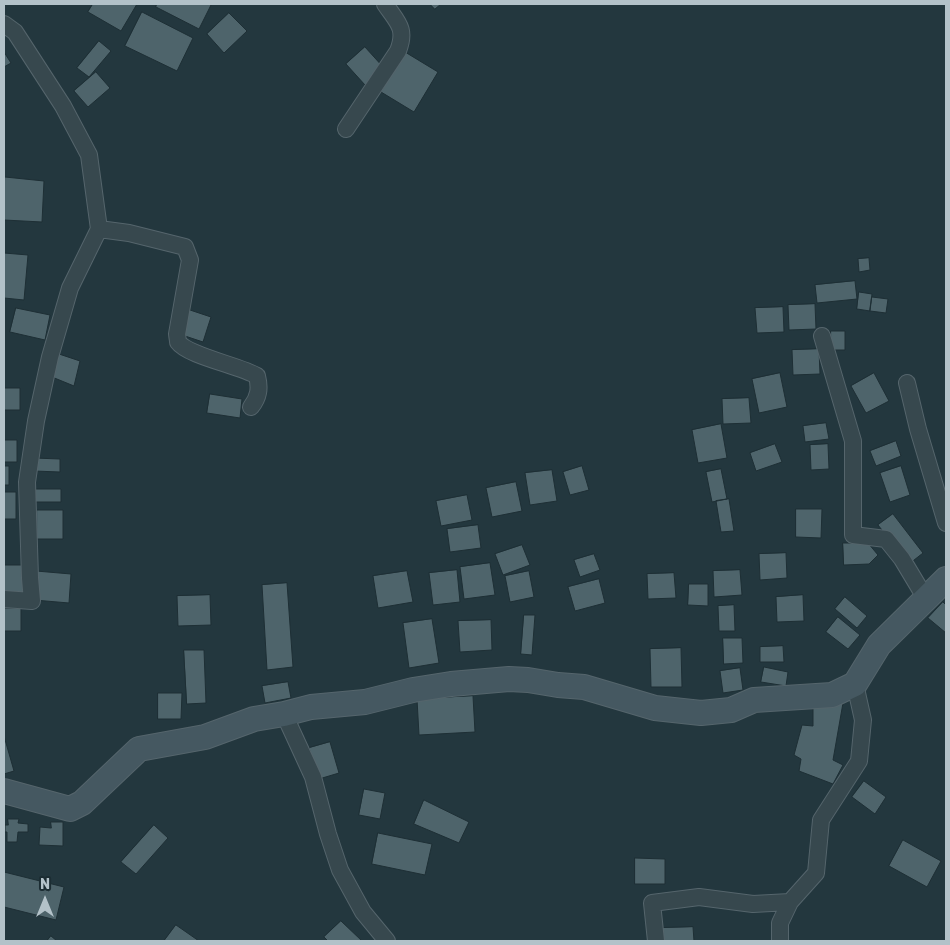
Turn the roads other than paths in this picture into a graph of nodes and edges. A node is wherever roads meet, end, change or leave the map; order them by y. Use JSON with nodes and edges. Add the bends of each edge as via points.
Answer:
{"nodes":[{"id":1,"x":384,"y":4,"type":"edge"},
{"id":2,"x":4,"y":24,"type":"edge"},
{"id":3,"x":346,"y":129,"type":"dead end"},
{"id":4,"x":99,"y":229,"type":"junction"},
{"id":5,"x":822,"y":336,"type":"dead end"},
{"id":6,"x":907,"y":383,"type":"dead end"},
{"id":7,"x":251,"y":407,"type":"dead end"},
{"id":8,"x":946,"y":524,"type":"edge"},
{"id":9,"x":946,"y":578,"type":"edge"},
{"id":10,"x":4,"y":599,"type":"edge"},
{"id":11,"x":926,"y":599,"type":"junction"},
{"id":12,"x":854,"y":684,"type":"junction"},
{"id":13,"x":284,"y":714,"type":"junction"},
{"id":14,"x":4,"y":789,"type":"edge"},
{"id":15,"x":790,"y":902,"type":"junction"},
{"id":16,"x":387,"y":941,"type":"edge"},
{"id":17,"x":656,"y":941,"type":"edge"},
{"id":18,"x":780,"y":941,"type":"edge"}],
"edges":[{"from":1,"to":3,"type":"street","via":[[401,28],[403,40]]},
{"from":2,"to":4,"type":"street","via":[[15,32],[89,154]]},
{"from":4,"to":7,"type":"street","via":[[185,247],[190,260],[178,341],[186,348],[257,376],[260,385],[257,400]]},
{"from":4,"to":10,"type":"street","via":[[70,288],[36,421],[27,482],[32,601]]},
{"from":5,"to":11,"type":"street","via":[[853,441],[853,535],[886,539]]},
{"from":6,"to":8,"type":"street"},
{"from":9,"to":11,"type":"street"},
{"from":11,"to":12,"type":"street","via":[[879,645]]},
{"from":12,"to":13,"type":"street","via":[[832,695],[754,700],[731,710],[701,713],[655,708],[584,687],[509,679],[444,685],[365,702],[311,707]]},
{"from":12,"to":15,"type":"street","via":[[863,720],[859,761],[821,820],[816,873]]},
{"from":13,"to":14,"type":"street","via":[[254,720],[205,737],[139,748],[82,803],[70,809]]},
{"from":13,"to":16,"type":"street","via":[[313,777],[340,870],[363,912]]},
{"from":15,"to":17,"type":"street","via":[[753,904],[699,897],[652,903]]},
{"from":15,"to":18,"type":"street","via":[[780,923]]}]}
